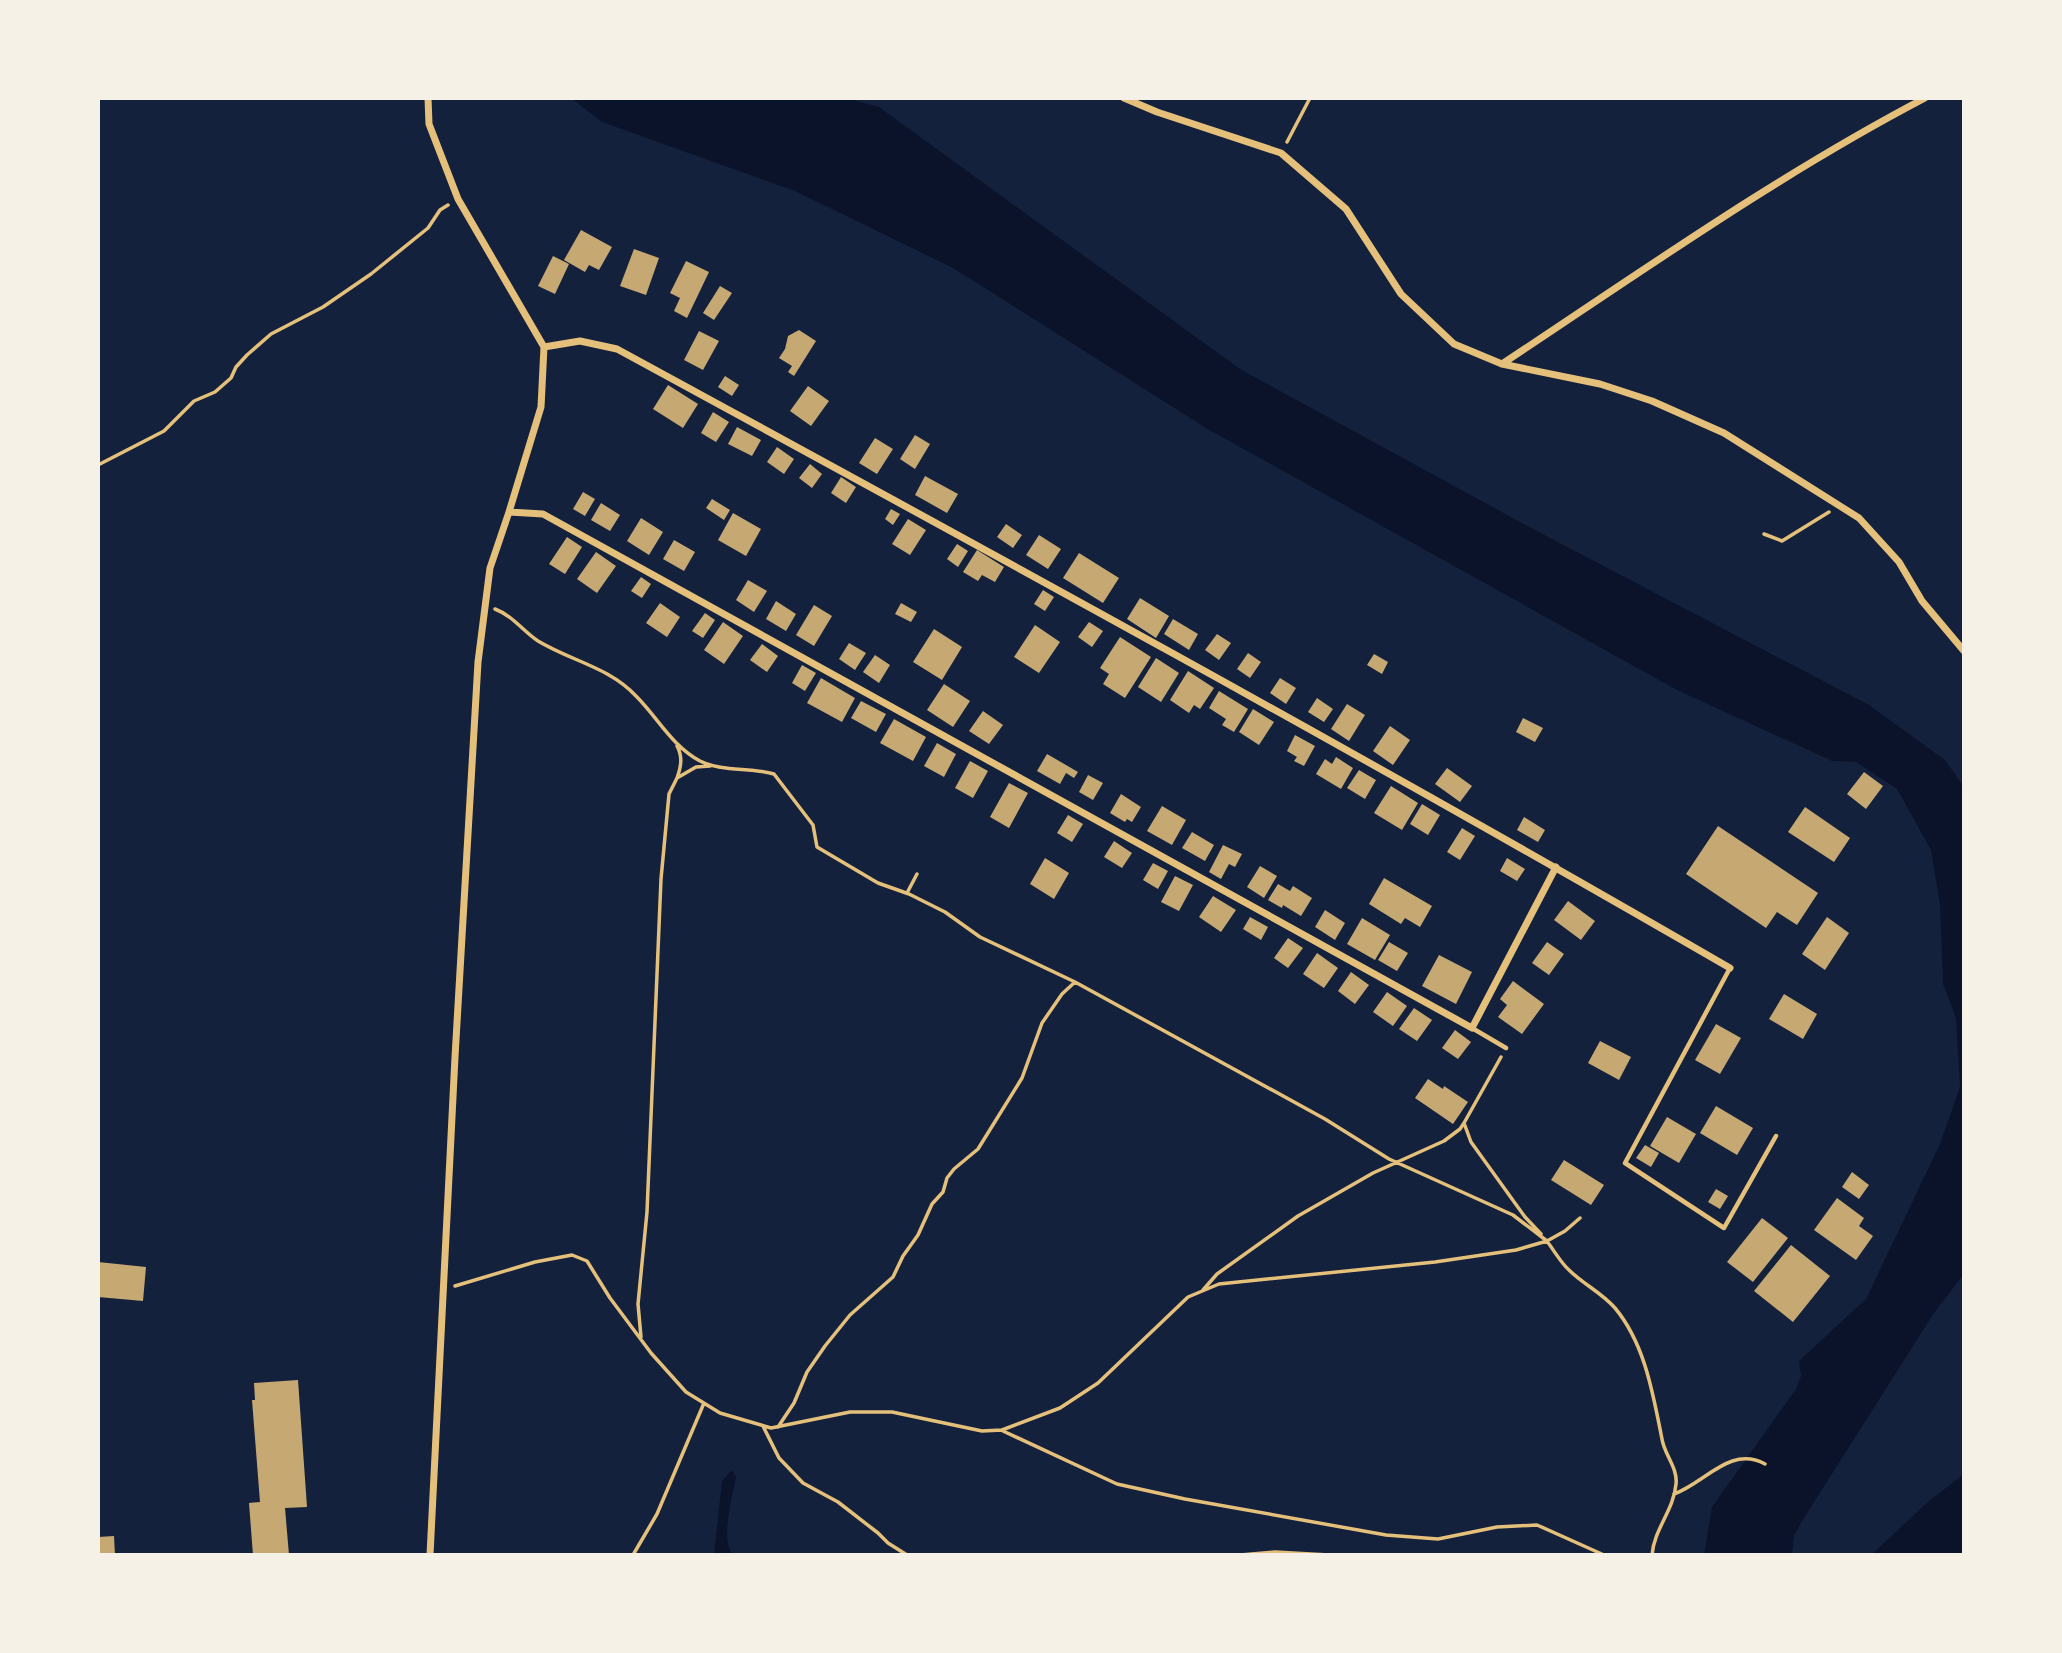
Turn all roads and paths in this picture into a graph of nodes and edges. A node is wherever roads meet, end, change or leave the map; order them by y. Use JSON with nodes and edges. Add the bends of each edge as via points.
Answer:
{"nodes":[{"id":1,"x":429,"y":98,"type":"edge"},
{"id":2,"x":1124,"y":98,"type":"edge"},
{"id":3,"x":1310,"y":98,"type":"edge"},
{"id":4,"x":1925,"y":98,"type":"edge"},
{"id":5,"x":1281,"y":153,"type":"junction"},
{"id":6,"x":446,"y":206,"type":"dead end"},
{"id":7,"x":544,"y":346,"type":"junction"},
{"id":8,"x":1502,"y":364,"type":"junction"},
{"id":9,"x":98,"y":465,"type":"edge"},
{"id":10,"x":1839,"y":506,"type":"junction"},
{"id":11,"x":509,"y":512,"type":"junction"},
{"id":12,"x":1764,"y":534,"type":"dead end"},
{"id":13,"x":486,"y":606,"type":"junction"},
{"id":14,"x":1964,"y":651,"type":"edge"},
{"id":15,"x":675,"y":741,"type":"junction"},
{"id":16,"x":711,"y":765,"type":"junction"},
{"id":17,"x":677,"y":778,"type":"junction"},
{"id":18,"x":1556,"y":867,"type":"junction"},
{"id":19,"x":917,"y":874,"type":"dead end"},
{"id":20,"x":907,"y":893,"type":"junction"},
{"id":21,"x":1730,"y":968,"type":"joint"},
{"id":22,"x":1075,"y":982,"type":"junction"},
{"id":23,"x":1472,"y":1028,"type":"junction"},
{"id":24,"x":1506,"y":1048,"type":"joint"},
{"id":25,"x":1464,"y":1123,"type":"junction"},
{"id":26,"x":1776,"y":1136,"type":"dead end"},
{"id":27,"x":1396,"y":1161,"type":"junction"},
{"id":28,"x":1580,"y":1219,"type":"dead end"},
{"id":29,"x":1548,"y":1241,"type":"junction"},
{"id":30,"x":443,"y":1289,"type":"junction"},
{"id":31,"x":1200,"y":1292,"type":"junction"},
{"id":32,"x":641,"y":1339,"type":"junction"},
{"id":33,"x":704,"y":1403,"type":"junction"},
{"id":34,"x":763,"y":1426,"type":"junction"},
{"id":35,"x":778,"y":1427,"type":"junction"},
{"id":36,"x":1002,"y":1430,"type":"junction"},
{"id":37,"x":1765,"y":1464,"type":"dead end"},
{"id":38,"x":1674,"y":1494,"type":"junction"},
{"id":39,"x":430,"y":1555,"type":"edge"},
{"id":40,"x":633,"y":1555,"type":"edge"},
{"id":41,"x":907,"y":1555,"type":"edge"},
{"id":42,"x":1240,"y":1555,"type":"edge"},
{"id":43,"x":1329,"y":1555,"type":"edge"},
{"id":44,"x":1604,"y":1555,"type":"edge"},
{"id":45,"x":1652,"y":1555,"type":"edge"}],
"edges":[{"from":1,"to":7,"type":"street","via":[[429,124],[458,199]]},
{"from":2,"to":5,"type":"street"},
{"from":3,"to":5,"type":"path"},
{"from":4,"to":8,"type":"street","via":[[1751,200]]},
{"from":5,"to":8,"type":"street","via":[[1346,209],[1401,294],[1454,344]]},
{"from":6,"to":9,"type":"path","via":[[428,228],[371,274],[323,307],[271,334],[241,361],[231,378],[194,401],[164,431]]},
{"from":7,"to":11,"type":"street","via":[[541,407]]},
{"from":7,"to":18,"type":"street","via":[[580,341],[617,349]]},
{"from":8,"to":10,"type":"street","via":[[1600,384],[1652,401],[1724,433]]},
{"from":10,"to":12,"type":"path","via":[[1782,541]]},
{"from":10,"to":14,"type":"street","via":[[1859,518],[1899,562],[1922,601]]},
{"from":11,"to":13,"type":"street","via":[[490,568]]},
{"from":11,"to":23,"type":"street","via":[[543,514]]},
{"from":13,"to":15,"type":"path","via":[[508,614],[539,641],[614,677]]},
{"from":13,"to":30,"type":"street","via":[[478,676]]},
{"from":15,"to":16,"type":"path"},
{"from":15,"to":17,"type":"path","via":[[681,753]]},
{"from":16,"to":17,"type":"path"},
{"from":16,"to":20,"type":"path","via":[[774,774],[813,825],[817,847],[878,883]]},
{"from":17,"to":32,"type":"path","via":[[670,794],[660,879],[647,1212],[638,1304]]},
{"from":18,"to":21,"type":"street"},
{"from":18,"to":23,"type":"street"},
{"from":19,"to":20,"type":"path"},
{"from":20,"to":22,"type":"path","via":[[981,937]]},
{"from":21,"to":26,"type":"lane","via":[[1625,1163],[1724,1228]]},
{"from":22,"to":27,"type":"path"},
{"from":22,"to":35,"type":"path","via":[[1042,1023],[1022,1078],[978,1149],[947,1178],[893,1276],[850,1315],[825,1346]]},
{"from":23,"to":24,"type":"lane"},
{"from":24,"to":25,"type":"path"},
{"from":25,"to":27,"type":"path","via":[[1444,1141]]},
{"from":25,"to":29,"type":"path","via":[[1471,1142]]},
{"from":27,"to":29,"type":"path","via":[[1513,1215]]},
{"from":27,"to":31,"type":"path","via":[[1298,1216],[1217,1274]]},
{"from":28,"to":29,"type":"path"},
{"from":29,"to":31,"type":"path","via":[[1435,1262],[1219,1284]]},
{"from":29,"to":38,"type":"path","via":[[1569,1271],[1614,1306],[1632,1331],[1645,1364],[1662,1443],[1676,1475]]},
{"from":30,"to":32,"type":"path","via":[[572,1255],[587,1261]]},
{"from":30,"to":39,"type":"street"},
{"from":31,"to":36,"type":"path","via":[[1188,1297],[1098,1383],[1060,1408]]},
{"from":32,"to":33,"type":"path","via":[[686,1392]]},
{"from":33,"to":34,"type":"path","via":[[720,1413]]},
{"from":33,"to":40,"type":"path","via":[[657,1514]]},
{"from":34,"to":35,"type":"path"},
{"from":34,"to":41,"type":"path","via":[[779,1458],[803,1483],[838,1502]]},
{"from":35,"to":36,"type":"path","via":[[850,1412],[892,1412],[982,1431]]},
{"from":36,"to":44,"type":"path","via":[[1117,1484],[1386,1535],[1438,1539],[1497,1527],[1537,1525]]},
{"from":37,"to":38,"type":"path","via":[[1750,1458],[1727,1461]]},
{"from":38,"to":45,"type":"path"},
{"from":42,"to":43,"type":"path"}]}
